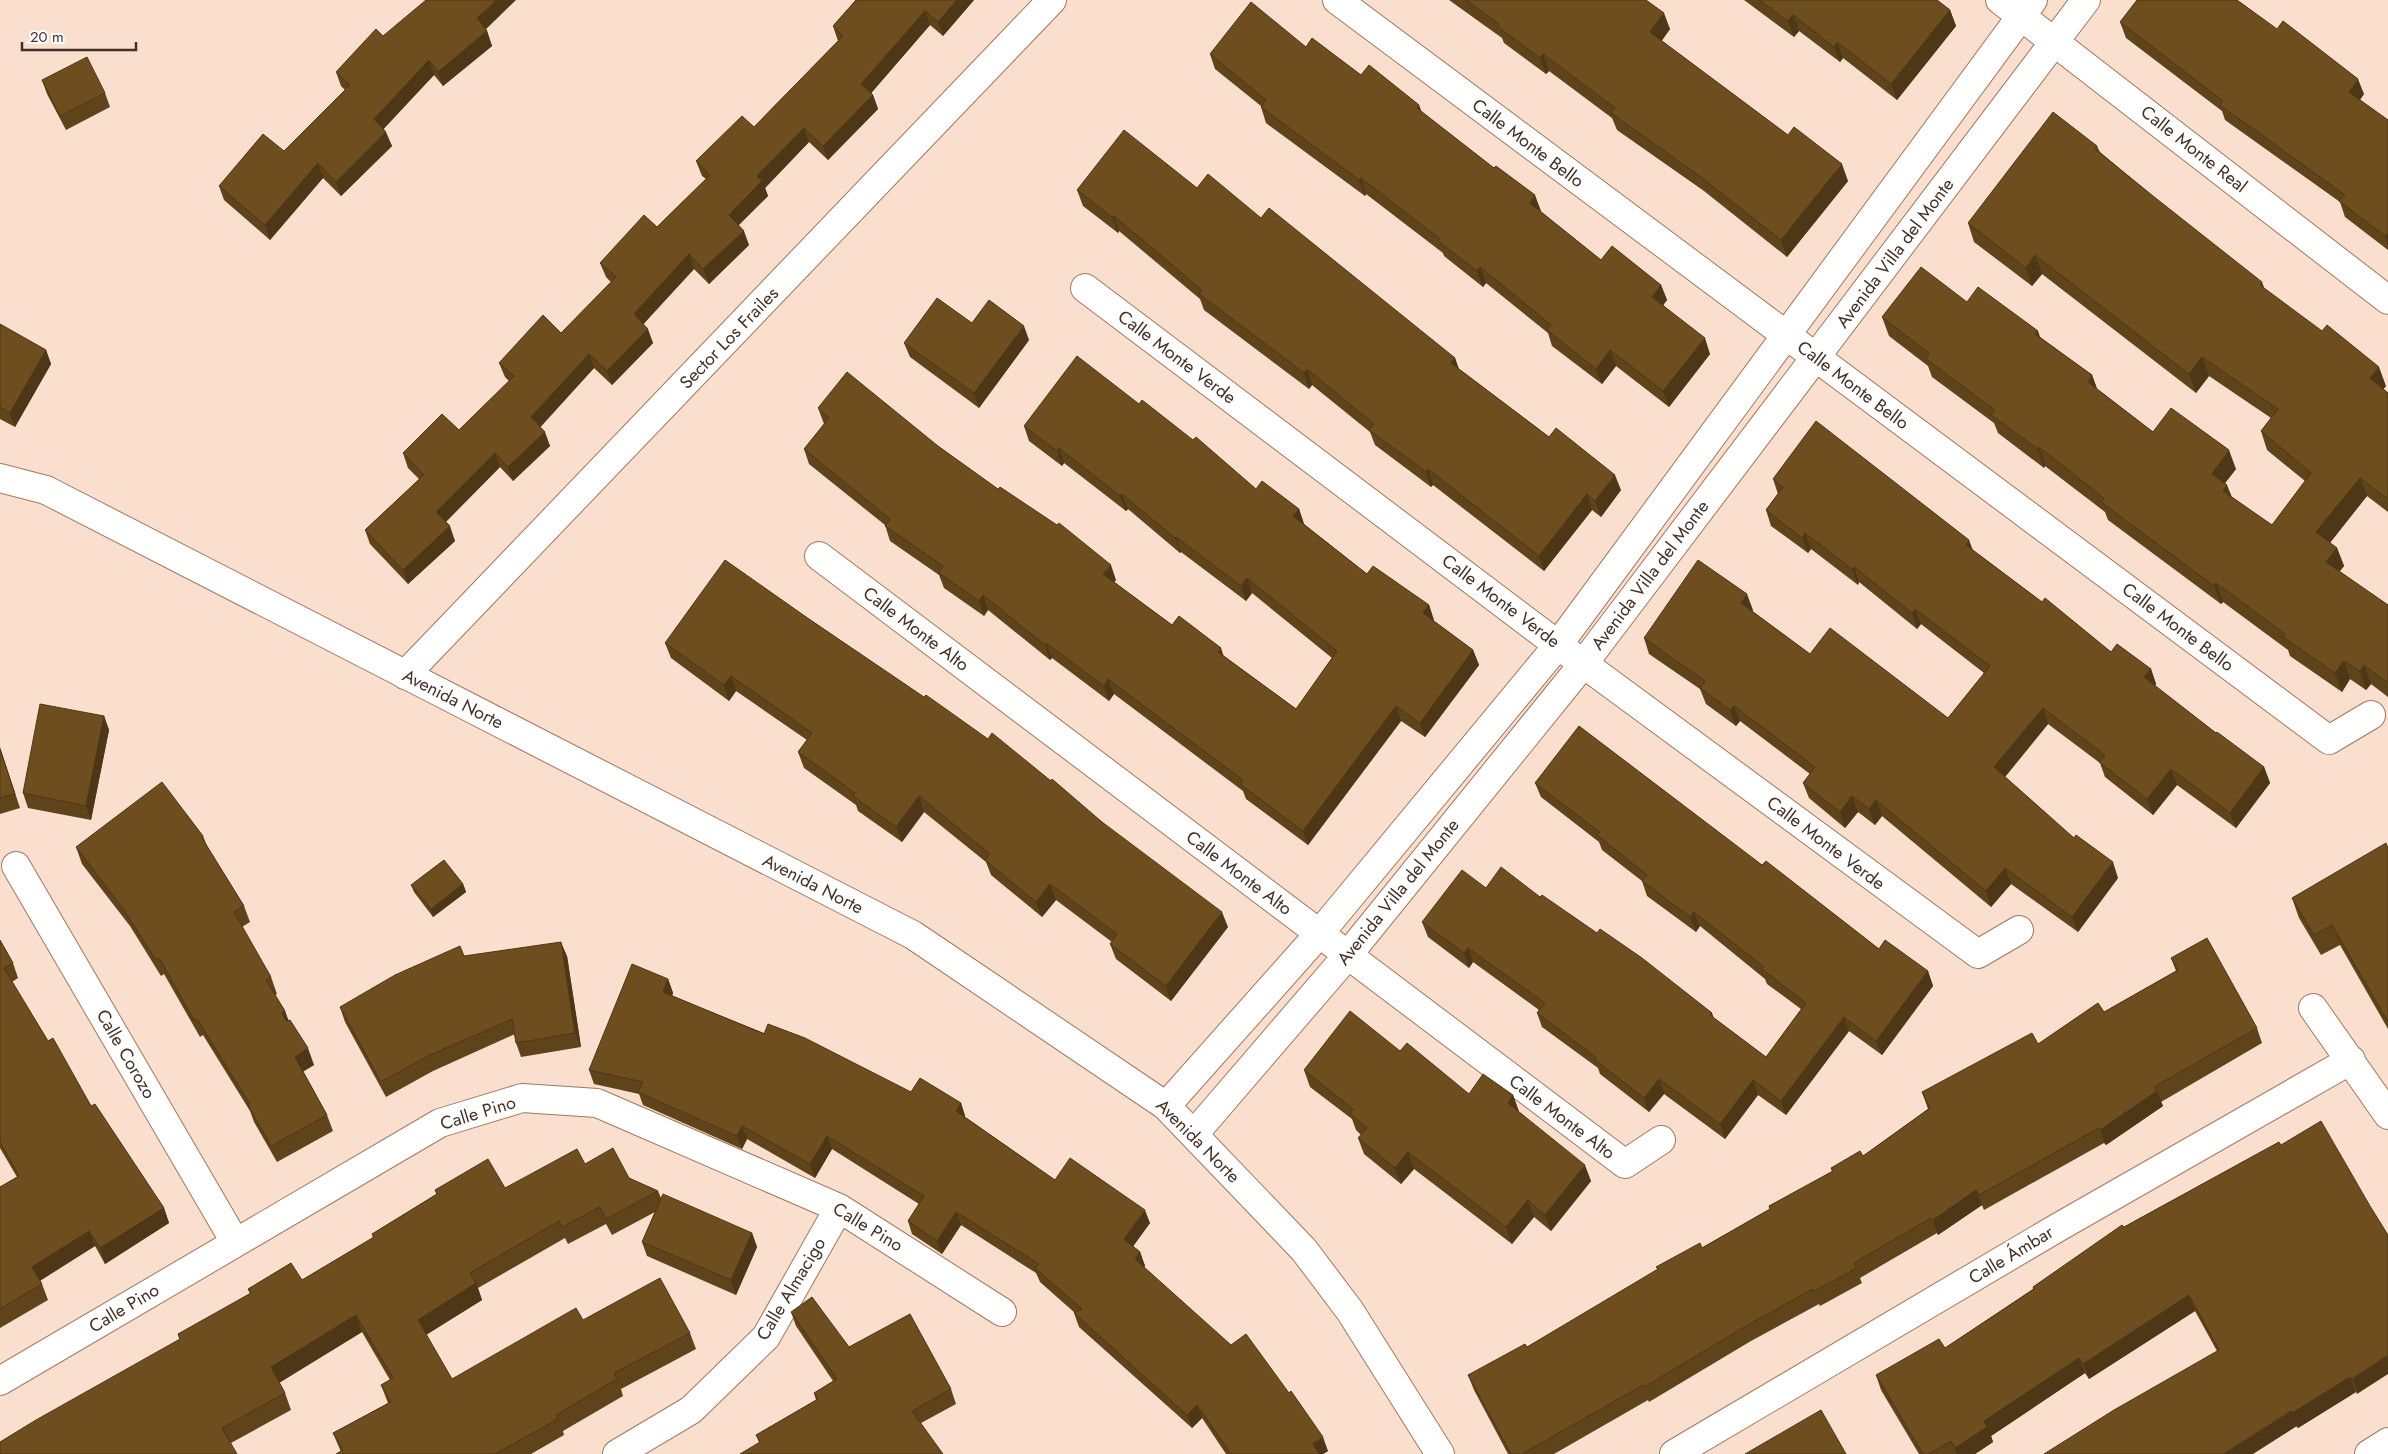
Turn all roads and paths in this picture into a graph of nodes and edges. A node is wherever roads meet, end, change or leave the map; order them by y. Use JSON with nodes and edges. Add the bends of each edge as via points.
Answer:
{"nodes":[{"id":1,"x":1052,"y":0,"type":"edge"},
{"id":2,"x":1337,"y":0,"type":"edge"},
{"id":3,"x":2086,"y":0,"type":"edge"},
{"id":4,"x":2018,"y":5,"type":"edge"},
{"id":5,"x":2056,"y":41,"type":"junction"},
{"id":6,"x":1085,"y":288,"type":"dead end"},
{"id":7,"x":2388,"y":300,"type":"edge"},
{"id":8,"x":1788,"y":336,"type":"junction"},
{"id":9,"x":1816,"y":357,"type":"junction"},
{"id":10,"x":0,"y":478,"type":"edge"},
{"id":11,"x":819,"y":556,"type":"dead end"},
{"id":12,"x":1558,"y":644,"type":"junction"},
{"id":13,"x":1584,"y":663,"type":"junction"},
{"id":14,"x":406,"y":675,"type":"junction"},
{"id":15,"x":2371,"y":715,"type":"dead end"},
{"id":16,"x":16,"y":866,"type":"dead end"},
{"id":17,"x":2019,"y":930,"type":"dead end"},
{"id":18,"x":1319,"y":934,"type":"junction"},
{"id":19,"x":1348,"y":956,"type":"junction"},
{"id":20,"x":2313,"y":1008,"type":"dead end"},
{"id":21,"x":2350,"y":1060,"type":"junction"},
{"id":22,"x":1166,"y":1106,"type":"junction"},
{"id":23,"x":2388,"y":1114,"type":"edge"},
{"id":24,"x":1194,"y":1134,"type":"junction"},
{"id":25,"x":1661,"y":1140,"type":"dead end"},
{"id":26,"x":839,"y":1208,"type":"junction"},
{"id":27,"x":235,"y":1242,"type":"junction"},
{"id":28,"x":1002,"y":1312,"type":"dead end"},
{"id":29,"x":0,"y":1381,"type":"edge"},
{"id":30,"x":2388,"y":1442,"type":"edge"},
{"id":31,"x":617,"y":1454,"type":"edge"},
{"id":32,"x":1440,"y":1454,"type":"edge"},
{"id":33,"x":1674,"y":1454,"type":"edge"},
{"id":34,"x":2369,"y":1454,"type":"edge"}],
"edges":[{"from":1,"to":14,"type":"street","name":"Sector Los Frailes"},
{"from":2,"to":8,"type":"street","name":"Calle Monte Bello"},
{"from":3,"to":5,"type":"street","name":"Avenida Villa del Monte"},
{"from":4,"to":5,"type":"street","name":"Calle Monte Real"},
{"from":4,"to":8,"type":"street","name":"Avenida Villa del Monte"},
{"from":5,"to":7,"type":"street","name":"Calle Monte Real"},
{"from":5,"to":9,"type":"street","name":"Avenida Villa del Monte"},
{"from":6,"to":12,"type":"street","name":"Calle Monte Verde"},
{"from":8,"to":9,"type":"street","name":"Calle Monte Bello"},
{"from":8,"to":12,"type":"street","name":"Avenida Villa del Monte"},
{"from":9,"to":13,"type":"street","name":"Avenida Villa del Monte"},
{"from":9,"to":15,"type":"street","name":"Calle Monte Bello","via":[[2329,740]]},
{"from":10,"to":14,"type":"street","name":"Avenida Norte","via":[[46,490]]},
{"from":11,"to":18,"type":"street","name":"Calle Monte Alto"},
{"from":12,"to":13,"type":"street","name":"Calle Monte Verde"},
{"from":12,"to":18,"type":"street","name":"Avenida Villa del Monte"},
{"from":13,"to":17,"type":"street","name":"Calle Monte Verde","via":[[1978,954]]},
{"from":13,"to":19,"type":"street","name":"Avenida Villa del Monte"},
{"from":14,"to":22,"type":"street","name":"Avenida Norte","via":[[913,935]]},
{"from":16,"to":27,"type":"street","name":"Calle Corozo"},
{"from":18,"to":19,"type":"street","name":"Calle Monte Alto"},
{"from":18,"to":22,"type":"street","name":"Avenida Villa del Monte"},
{"from":19,"to":24,"type":"street","name":"Avenida Villa del Monte"},
{"from":19,"to":25,"type":"street","name":"Calle Monte Alto","via":[[1625,1164]]},
{"from":20,"to":21,"type":"street"},
{"from":21,"to":23,"type":"street"},
{"from":21,"to":33,"type":"street","name":"Calle Ámbar"},
{"from":22,"to":24,"type":"street","name":"Avenida Norte"},
{"from":24,"to":32,"type":"street","name":"Avenida Norte","via":[[1310,1258],[1350,1311]]},
{"from":26,"to":27,"type":"street","name":"Calle Pino","via":[[597,1103],[522,1098],[440,1122]]},
{"from":26,"to":28,"type":"street","name":"Calle Pino"},
{"from":26,"to":31,"type":"street","name":"Calle Almacigo","via":[[766,1337],[691,1410]]},
{"from":27,"to":29,"type":"street","name":"Calle Pino"},
{"from":30,"to":34,"type":"street"}]}
